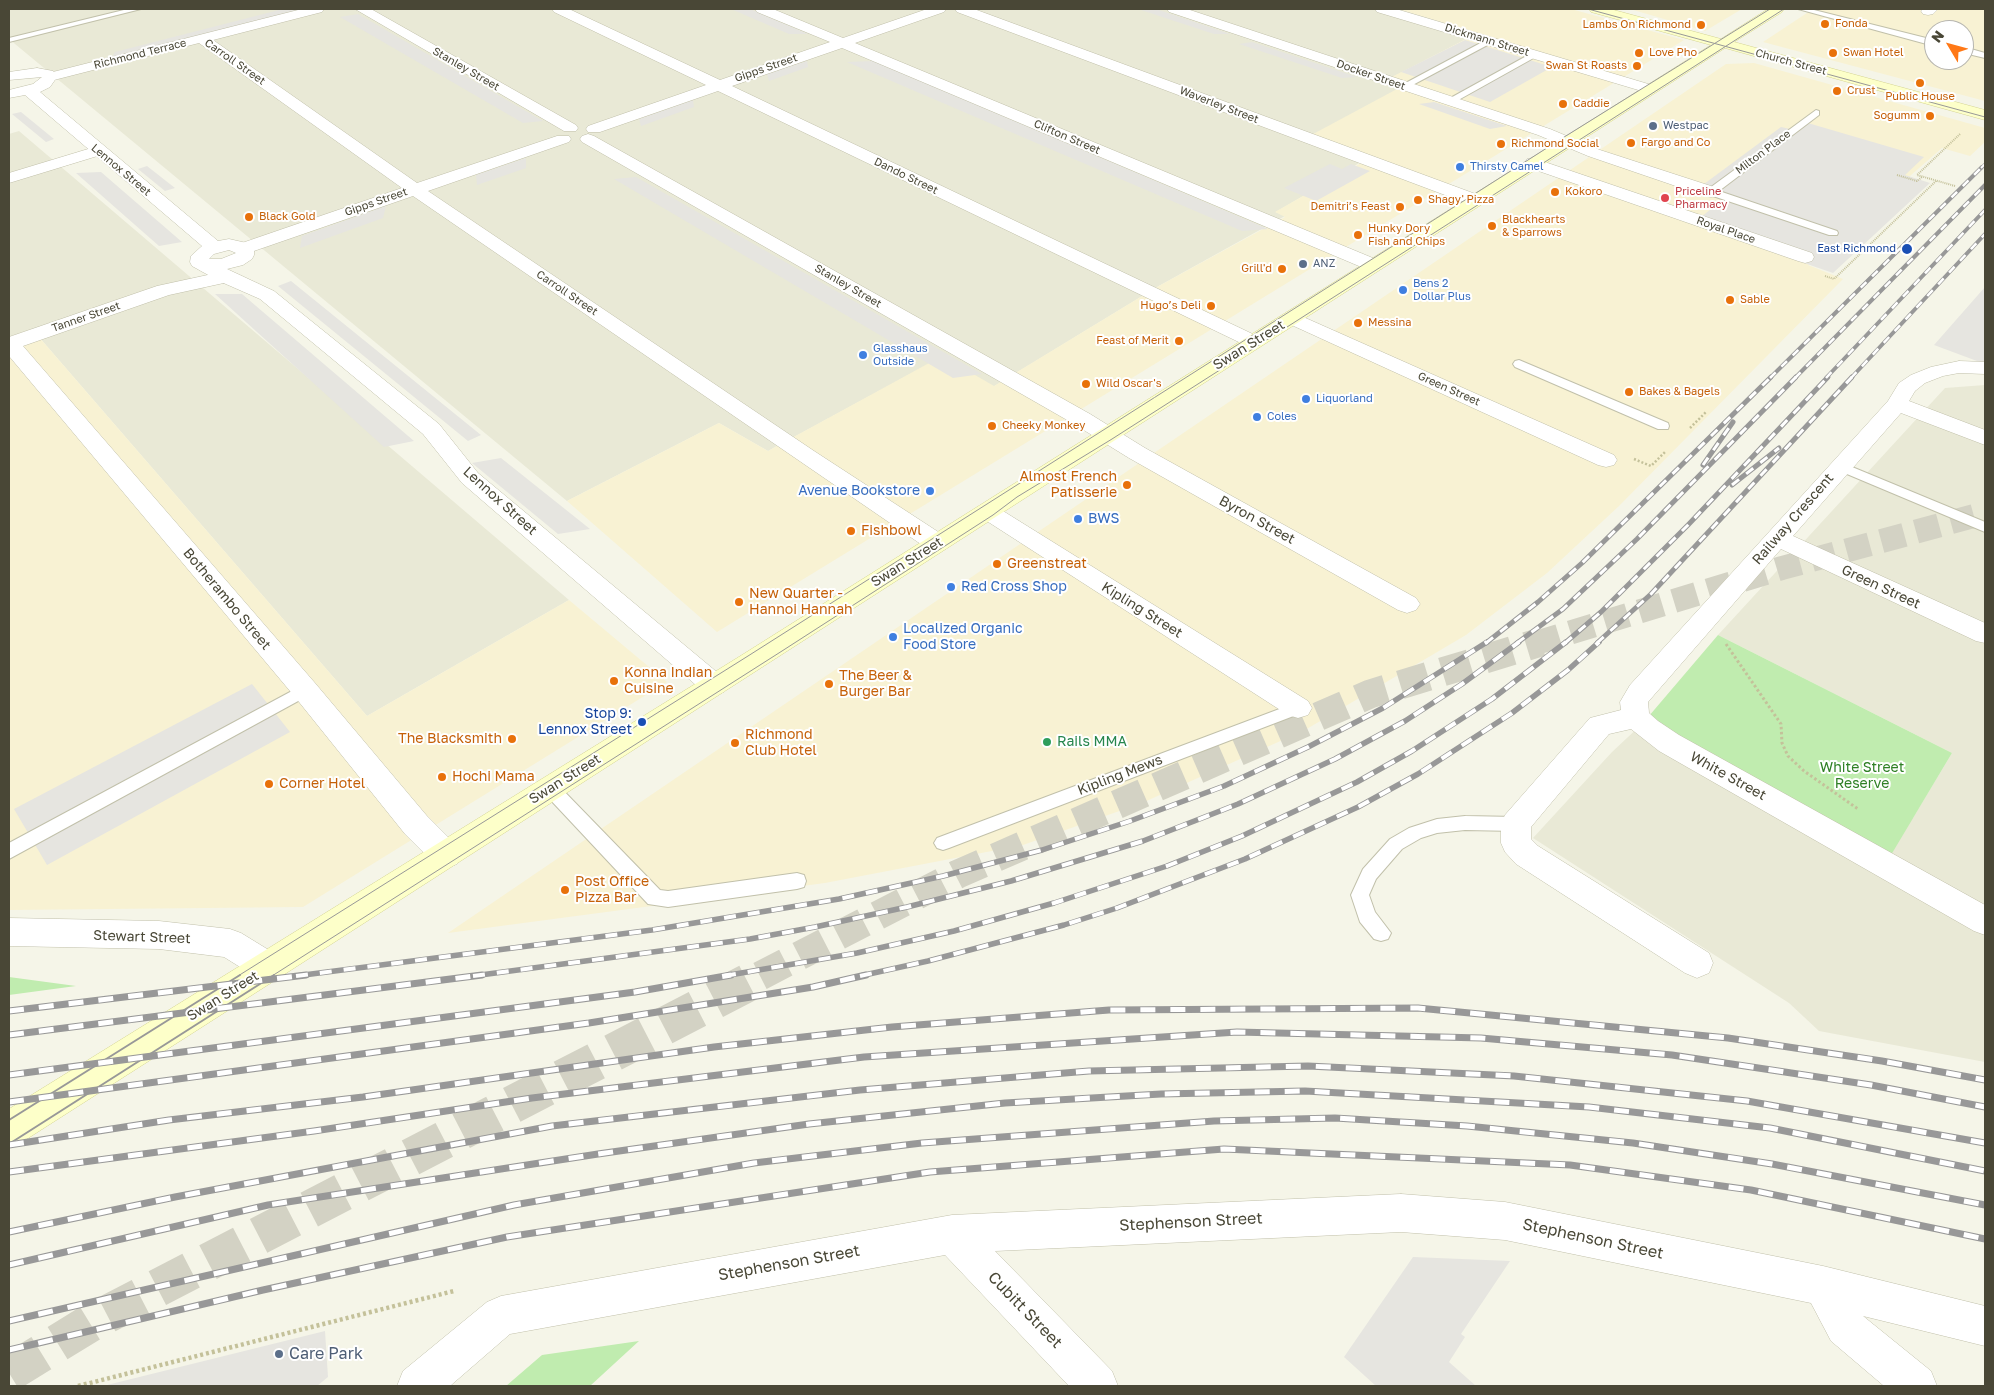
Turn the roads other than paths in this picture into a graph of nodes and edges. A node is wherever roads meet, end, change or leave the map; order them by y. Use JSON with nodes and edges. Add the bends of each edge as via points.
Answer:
{"nodes":[{"id":1,"x":137,"y":9,"type":"edge"},
{"id":2,"x":317,"y":9,"type":"edge"},
{"id":3,"x":362,"y":9,"type":"edge"},
{"id":4,"x":559,"y":9,"type":"edge"},
{"id":5,"x":762,"y":9,"type":"edge"},
{"id":6,"x":939,"y":9,"type":"edge"},
{"id":7,"x":962,"y":9,"type":"edge"},
{"id":8,"x":1174,"y":9,"type":"edge"},
{"id":9,"x":1382,"y":9,"type":"edge"},
{"id":10,"x":1596,"y":9,"type":"edge"},
{"id":11,"x":1777,"y":9,"type":"edge"},
{"id":12,"x":1802,"y":9,"type":"edge"},
{"id":13,"x":113,"y":11,"type":"edge"},
{"id":14,"x":202,"y":38,"type":"junction"},
{"id":15,"x":9,"y":40,"type":"edge"},
{"id":16,"x":1924,"y":40,"type":"edge"},
{"id":17,"x":1491,"y":41,"type":"junction"},
{"id":18,"x":841,"y":42,"type":"junction"},
{"id":19,"x":1723,"y":43,"type":"junction"},
{"id":20,"x":1535,"y":55,"type":"junction"},
{"id":21,"x":10,"y":74,"type":"edge"},
{"id":22,"x":50,"y":77,"type":"junction"},
{"id":23,"x":717,"y":85,"type":"junction"},
{"id":24,"x":1404,"y":86,"type":"junction"},
{"id":25,"x":1650,"y":89,"type":"junction"},
{"id":26,"x":28,"y":91,"type":"junction"},
{"id":27,"x":9,"y":94,"type":"edge"},
{"id":28,"x":1450,"y":102,"type":"junction"},
{"id":29,"x":1816,"y":113,"type":"dead end"},
{"id":30,"x":1985,"y":115,"type":"edge"},
{"id":31,"x":566,"y":134,"type":"junction"},
{"id":32,"x":591,"y":134,"type":"junction"},
{"id":33,"x":1567,"y":141,"type":"junction"},
{"id":34,"x":98,"y":151,"type":"junction"},
{"id":35,"x":1533,"y":164,"type":"junction"},
{"id":36,"x":9,"y":178,"type":"edge"},
{"id":37,"x":414,"y":189,"type":"junction"},
{"id":38,"x":1711,"y":192,"type":"junction"},
{"id":39,"x":1476,"y":200,"type":"junction"},
{"id":40,"x":1833,"y":233,"type":"dead end"},
{"id":41,"x":214,"y":247,"type":"junction"},
{"id":42,"x":245,"y":251,"type":"junction"},
{"id":43,"x":1805,"y":257,"type":"dead end"},
{"id":44,"x":205,"y":265,"type":"junction"},
{"id":45,"x":1373,"y":265,"type":"junction"},
{"id":46,"x":226,"y":277,"type":"junction"},
{"id":47,"x":164,"y":290,"type":"junction"},
{"id":48,"x":267,"y":295,"type":"junction"},
{"id":49,"x":1292,"y":318,"type":"junction"},
{"id":50,"x":1254,"y":342,"type":"junction"},
{"id":51,"x":9,"y":344,"type":"edge"},
{"id":52,"x":1520,"y":364,"type":"dead end"},
{"id":53,"x":1985,"y":368,"type":"edge"},
{"id":54,"x":1897,"y":404,"type":"junction"},
{"id":55,"x":1662,"y":426,"type":"dead end"},
{"id":56,"x":1107,"y":435,"type":"junction"},
{"id":57,"x":1985,"y":438,"type":"edge"},
{"id":58,"x":1606,"y":460,"type":"dead end"},
{"id":59,"x":1840,"y":466,"type":"junction"},
{"id":60,"x":987,"y":511,"type":"junction"},
{"id":61,"x":1985,"y":527,"type":"edge"},
{"id":62,"x":1777,"y":538,"type":"junction"},
{"id":63,"x":937,"y":543,"type":"junction"},
{"id":64,"x":1407,"y":604,"type":"dead end"},
{"id":65,"x":1985,"y":634,"type":"edge"},
{"id":66,"x":714,"y":685,"type":"junction"},
{"id":67,"x":305,"y":690,"type":"junction"},
{"id":68,"x":1298,"y":708,"type":"joint"},
{"id":69,"x":1636,"y":717,"type":"junction"},
{"id":70,"x":550,"y":788,"type":"junction"},
{"id":71,"x":1516,"y":833,"type":"junction"},
{"id":72,"x":942,"y":843,"type":"dead end"},
{"id":73,"x":9,"y":852,"type":"edge"},
{"id":74,"x":446,"y":855,"type":"junction"},
{"id":75,"x":797,"y":881,"type":"dead end"},
{"id":76,"x":1985,"y":921,"type":"edge"},
{"id":77,"x":9,"y":932,"type":"edge"},
{"id":78,"x":1381,"y":933,"type":"dead end"},
{"id":79,"x":1697,"y":963,"type":"dead end"},
{"id":80,"x":265,"y":969,"type":"junction"},
{"id":81,"x":9,"y":1128,"type":"edge"},
{"id":82,"x":952,"y":1234,"type":"junction"},
{"id":83,"x":1822,"y":1286,"type":"junction"},
{"id":84,"x":1985,"y":1326,"type":"edge"},
{"id":85,"x":418,"y":1386,"type":"edge"},
{"id":86,"x":1097,"y":1386,"type":"edge"},
{"id":87,"x":1916,"y":1386,"type":"edge"}],
"edges":[{"from":1,"to":13,"type":"lane"},
{"from":2,"to":14,"type":"street","name":"Richmond Terrace"},
{"from":3,"to":31,"type":"street","name":"Stanley Street"},
{"from":4,"to":23,"type":"street","name":"Dando Street"},
{"from":5,"to":18,"type":"street","name":"Clifton Street"},
{"from":6,"to":18,"type":"street","name":"Gipps Street"},
{"from":7,"to":39,"type":"street","name":"Waverley Street"},
{"from":8,"to":24,"type":"street","name":"Docker Street"},
{"from":9,"to":17,"type":"street","name":"Dickmann Street"},
{"from":10,"to":19,"type":"main road","name":"Church Street"},
{"from":11,"to":19,"type":"main road","name":"Swan Street"},
{"from":12,"to":16,"type":"lane"},
{"from":13,"to":15,"type":"lane"},
{"from":14,"to":22,"type":"street","name":"Richmond Terrace"},
{"from":14,"to":37,"type":"street","name":"Carroll Street"},
{"from":17,"to":20,"type":"street","name":"Dickmann Street"},
{"from":17,"to":24,"type":"lane"},
{"from":18,"to":23,"type":"street","name":"Gipps Street"},
{"from":18,"to":45,"type":"street","name":"Clifton Street"},
{"from":19,"to":25,"type":"main road","name":"Swan Street"},
{"from":19,"to":30,"type":"main road","name":"Church Street"},
{"from":20,"to":25,"type":"street","name":"Dickmann Street"},
{"from":20,"to":28,"type":"lane"},
{"from":21,"to":22,"type":"street","via":[[37,72]]},
{"from":22,"to":26,"type":"street","via":[[45,84]]},
{"from":23,"to":32,"type":"street","name":"Gipps Street"},
{"from":23,"to":50,"type":"street","name":"Dando Street"},
{"from":24,"to":28,"type":"street","name":"Docker Street"},
{"from":25,"to":33,"type":"main road","name":"Swan Street"},
{"from":26,"to":27,"type":"street"},
{"from":26,"to":34,"type":"street","name":"Lennox Street"},
{"from":28,"to":33,"type":"street","name":"Docker Street"},
{"from":29,"to":38,"type":"lane","name":"Milton Place"},
{"from":31,"to":32,"type":"street","via":[[585,126]]},
{"from":31,"to":37,"type":"street","name":"Gipps Street"},
{"from":32,"to":56,"type":"street","name":"Stanley Street"},
{"from":33,"to":35,"type":"main road","name":"Swan Street"},
{"from":33,"to":38,"type":"street","name":"Docker Street"},
{"from":34,"to":36,"type":"street"},
{"from":34,"to":41,"type":"street","name":"Lennox Street"},
{"from":35,"to":39,"type":"main road","name":"Swan Street"},
{"from":35,"to":43,"type":"street","name":"Royal Place"},
{"from":37,"to":42,"type":"street","name":"Gipps Street"},
{"from":37,"to":63,"type":"street","name":"Carroll Street"},
{"from":38,"to":40,"type":"lane"},
{"from":39,"to":45,"type":"main road","name":"Swan Street"},
{"from":41,"to":42,"type":"street","via":[[229,244]]},
{"from":41,"to":44,"type":"street","via":[[200,256],[200,262]]},
{"from":42,"to":44,"type":"street","name":"Gipps Street","via":[[229,264]]},
{"from":42,"to":48,"type":"street","name":"Lennox Street"},
{"from":44,"to":46,"type":"street","name":"Lennox Street"},
{"from":44,"to":47,"type":"street","name":"Tanner Street"},
{"from":45,"to":49,"type":"main road","name":"Swan Street"},
{"from":46,"to":47,"type":"street","name":"Tanner Street"},
{"from":46,"to":48,"type":"street","name":"Lennox Street"},
{"from":47,"to":51,"type":"street","name":"Tanner Street"},
{"from":48,"to":66,"type":"street","name":"Lennox Street","via":[[431,429],[470,478]]},
{"from":49,"to":50,"type":"main road","name":"Swan Street"},
{"from":49,"to":58,"type":"street","name":"Green Street"},
{"from":50,"to":56,"type":"main road","name":"Swan Street"},
{"from":51,"to":67,"type":"street","name":"Botherambo Street"},
{"from":52,"to":55,"type":"lane"},
{"from":53,"to":54,"type":"street","name":"Railway Crescent","via":[[1960,367],[1918,379],[1906,387]]},
{"from":54,"to":57,"type":"street"},
{"from":54,"to":59,"type":"street","name":"Railway Crescent"},
{"from":56,"to":60,"type":"main road","name":"Swan Street"},
{"from":56,"to":64,"type":"street","name":"Byron Street"},
{"from":59,"to":61,"type":"lane"},
{"from":59,"to":62,"type":"street","name":"Railway Crescent"},
{"from":60,"to":63,"type":"main road","name":"Swan Street"},
{"from":60,"to":68,"type":"street","name":"Kipling Street"},
{"from":62,"to":65,"type":"street","name":"Green Street"},
{"from":62,"to":69,"type":"street","name":"Railway Crescent","via":[[1640,692],[1634,702]]},
{"from":63,"to":66,"type":"main road","name":"Swan Street"},
{"from":66,"to":70,"type":"main road","name":"Swan Street"},
{"from":67,"to":73,"type":"lane"},
{"from":67,"to":74,"type":"street","name":"Botherambo Street","via":[[416,826]]},
{"from":68,"to":72,"type":"lane","name":"Kipling Mews"},
{"from":69,"to":71,"type":"street","via":[[1600,726]]},
{"from":69,"to":76,"type":"street","name":"White Street","via":[[1669,743]]},
{"from":70,"to":74,"type":"main road","name":"Swan Street"},
{"from":70,"to":75,"type":"lane","via":[[655,898],[668,899]]},
{"from":71,"to":78,"type":"lane","via":[[1465,823],[1438,826],[1415,833],[1396,844],[1369,874],[1360,895],[1367,916]]},
{"from":71,"to":79,"type":"street","via":[[1527,855]]},
{"from":74,"to":80,"type":"main road","name":"Swan Street"},
{"from":77,"to":80,"type":"street","name":"Stewart Street","via":[[159,935],[230,943],[260,962]]},
{"from":80,"to":81,"type":"main road","name":"Swan Street"},
{"from":82,"to":83,"type":"street","name":"Stephenson Street","via":[[1401,1213],[1505,1221]]},
{"from":82,"to":85,"type":"street","name":"Stephenson Street","via":[[501,1316]]},
{"from":82,"to":86,"type":"street","name":"Cubitt Street"},
{"from":83,"to":84,"type":"street","name":"Stephenson Street"},
{"from":83,"to":87,"type":"street","via":[[1845,1327]]}]}
